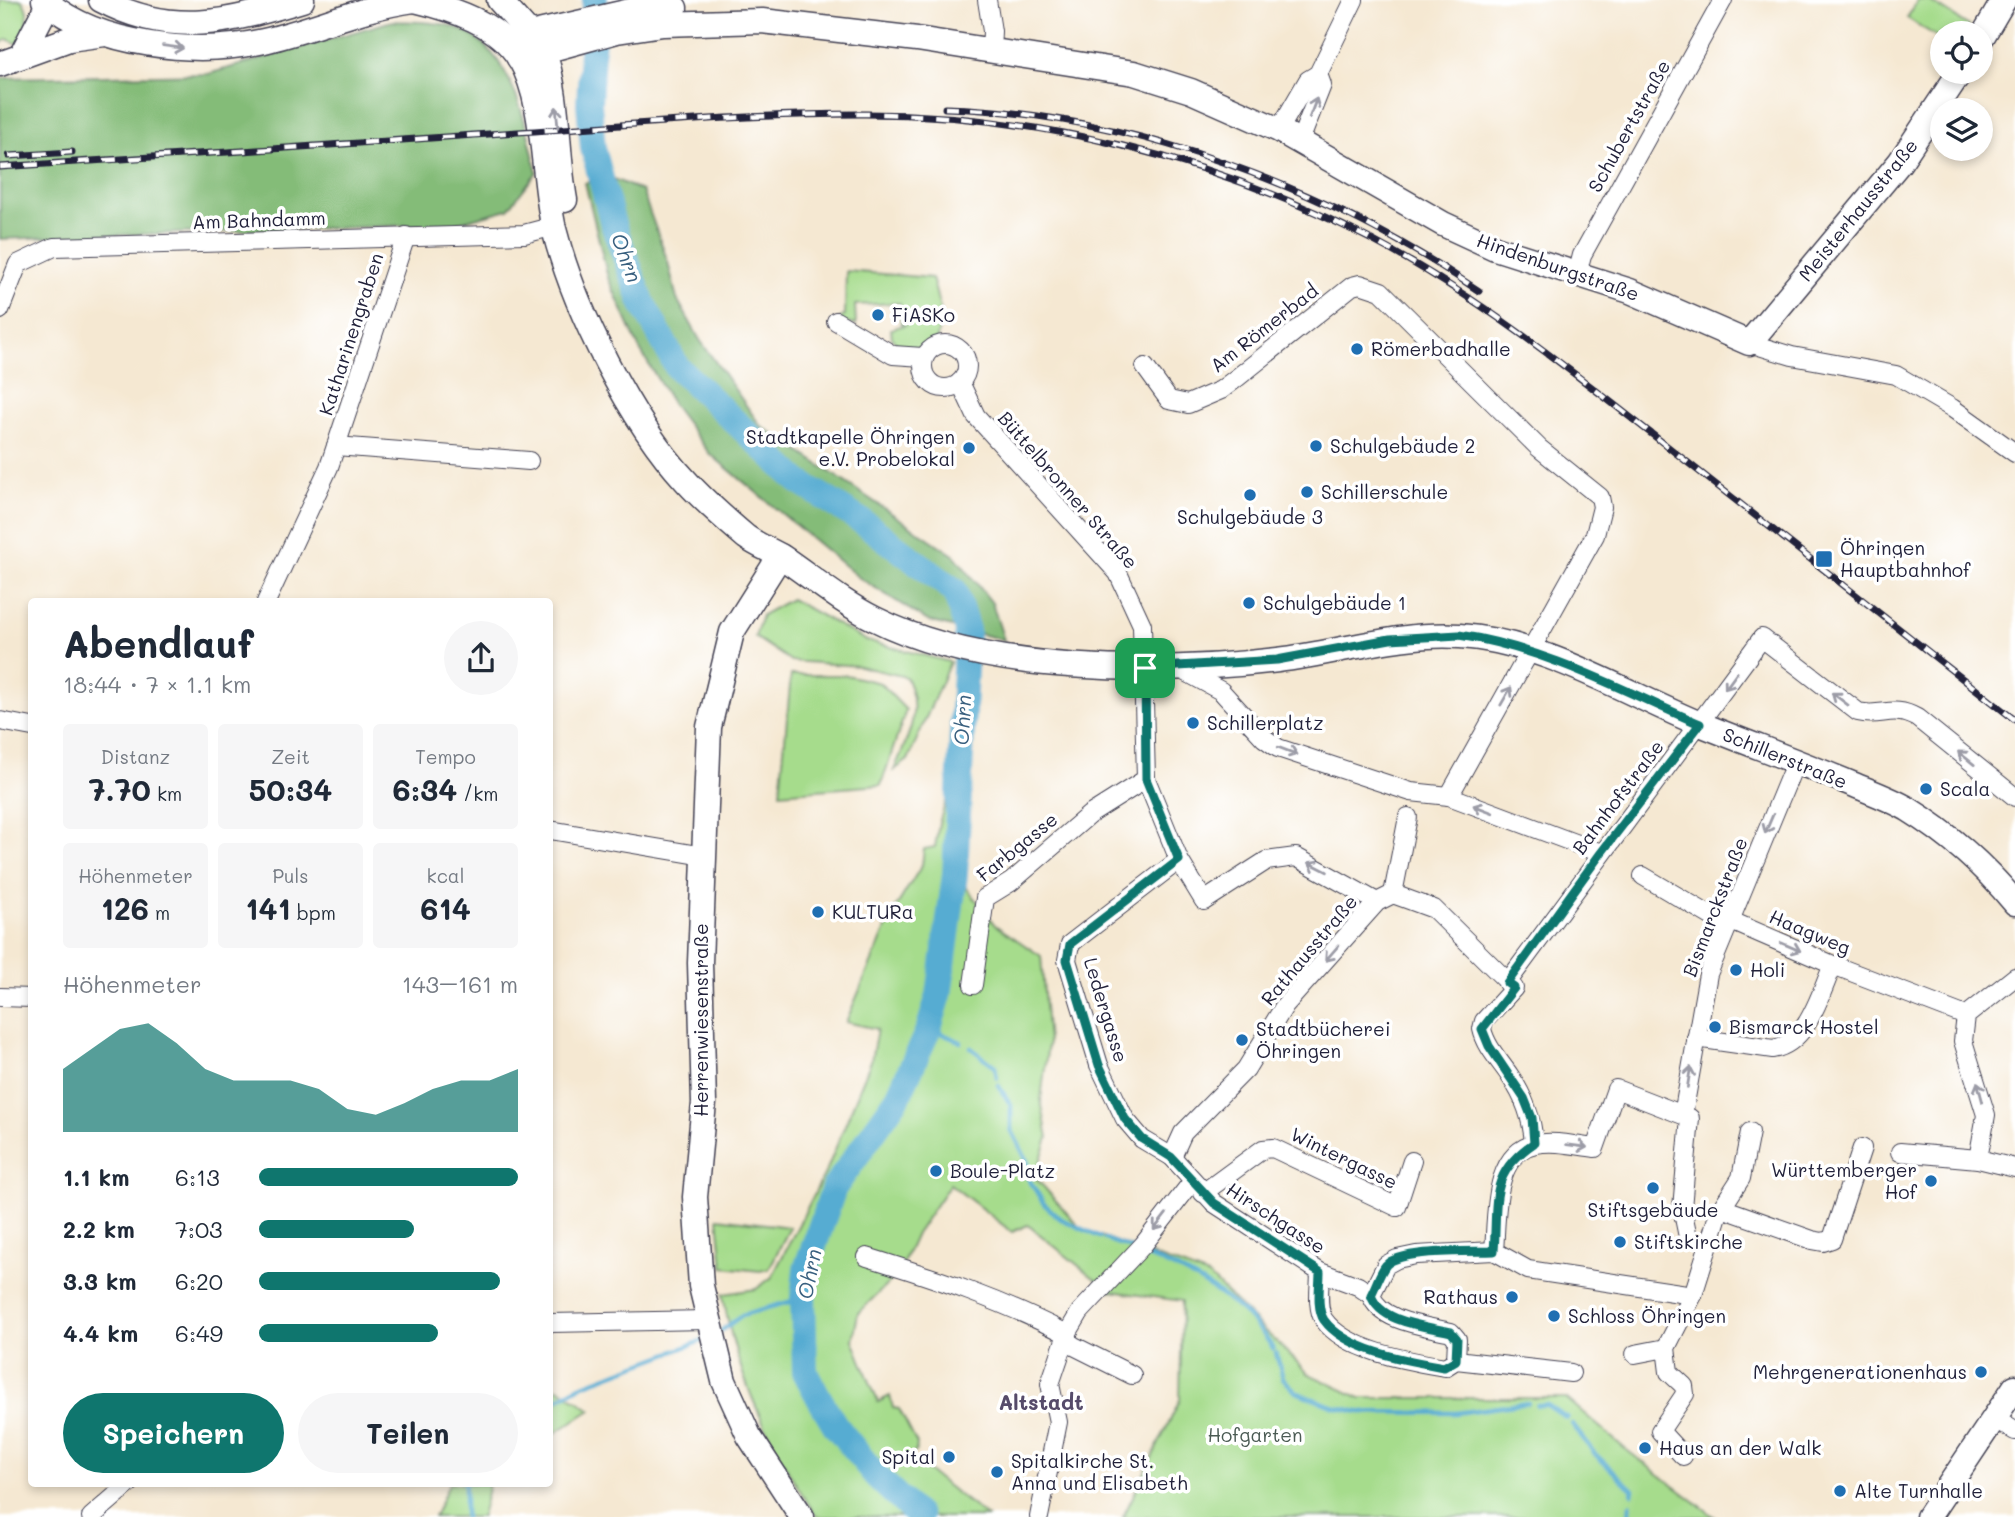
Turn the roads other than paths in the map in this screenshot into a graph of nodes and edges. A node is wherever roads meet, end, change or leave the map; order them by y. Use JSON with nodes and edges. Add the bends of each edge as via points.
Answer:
{"nodes":[{"id":1,"x":101,"y":0,"type":"edge"},
{"id":2,"x":302,"y":0,"type":"edge"},
{"id":3,"x":414,"y":0,"type":"edge"},
{"id":4,"x":499,"y":0,"type":"edge"},
{"id":5,"x":988,"y":0,"type":"edge"},
{"id":6,"x":1354,"y":0,"type":"edge"},
{"id":7,"x":1723,"y":0,"type":"edge"},
{"id":8,"x":2004,"y":0,"type":"edge"},
{"id":9,"x":57,"y":4,"type":"edge"},
{"id":10,"x":791,"y":10,"type":"edge"},
{"id":11,"x":1992,"y":21,"type":"edge"},
{"id":12,"x":106,"y":34,"type":"junction"},
{"id":13,"x":568,"y":34,"type":"junction"},
{"id":14,"x":47,"y":46,"type":"junction"},
{"id":15,"x":526,"y":47,"type":"junction"},
{"id":16,"x":985,"y":51,"type":"junction"},
{"id":17,"x":11,"y":60,"type":"edge"},
{"id":18,"x":1952,"y":84,"type":"edge"},
{"id":19,"x":1289,"y":135,"type":"junction"},
{"id":20,"x":554,"y":226,"type":"junction"},
{"id":21,"x":406,"y":236,"type":"junction"},
{"id":22,"x":1577,"y":274,"type":"junction"},
{"id":23,"x":0,"y":310,"type":"edge"},
{"id":24,"x":836,"y":321,"type":"dead end"},
{"id":25,"x":1749,"y":343,"type":"junction"},
{"id":26,"x":923,"y":357,"type":"junction"},
{"id":27,"x":1145,"y":366,"type":"dead end"},
{"id":28,"x":960,"y":383,"type":"junction"},
{"id":29,"x":336,"y":446,"type":"junction"},
{"id":30,"x":2015,"y":453,"type":"edge"},
{"id":31,"x":529,"y":461,"type":"dead end"},
{"id":32,"x":749,"y":539,"type":"junction"},
{"id":33,"x":780,"y":556,"type":"junction"},
{"id":34,"x":806,"y":575,"type":"junction"},
{"id":35,"x":764,"y":578,"type":"junction"},
{"id":36,"x":268,"y":598,"type":"edge"},
{"id":37,"x":1532,"y":651,"type":"junction"},
{"id":38,"x":1177,"y":667,"type":"junction"},
{"id":39,"x":1145,"y":668,"type":"junction"},
{"id":40,"x":0,"y":721,"type":"edge"},
{"id":41,"x":1700,"y":724,"type":"junction"},
{"id":42,"x":28,"y":726,"type":"edge"},
{"id":43,"x":1796,"y":761,"type":"junction"},
{"id":44,"x":1146,"y":779,"type":"junction"},
{"id":45,"x":1449,"y":796,"type":"junction"},
{"id":46,"x":2015,"y":797,"type":"edge"},
{"id":47,"x":1408,"y":817,"type":"dead end"},
{"id":48,"x":553,"y":831,"type":"edge"},
{"id":49,"x":1966,"y":850,"type":"junction"},
{"id":50,"x":1601,"y":853,"type":"junction"},
{"id":51,"x":704,"y":856,"type":"junction"},
{"id":52,"x":1179,"y":860,"type":"junction"},
{"id":53,"x":1643,"y":876,"type":"dead end"},
{"id":54,"x":2015,"y":883,"type":"edge"},
{"id":55,"x":1385,"y":898,"type":"junction"},
{"id":56,"x":2015,"y":903,"type":"edge"},
{"id":57,"x":1729,"y":920,"type":"junction"},
{"id":58,"x":1833,"y":965,"type":"junction"},
{"id":59,"x":2015,"y":977,"type":"edge"},
{"id":60,"x":973,"y":985,"type":"dead end"},
{"id":61,"x":1511,"y":986,"type":"junction"},
{"id":62,"x":0,"y":997,"type":"edge"},
{"id":63,"x":28,"y":998,"type":"edge"},
{"id":64,"x":1966,"y":1016,"type":"junction"},
{"id":65,"x":1696,"y":1038,"type":"junction"},
{"id":66,"x":1687,"y":1116,"type":"junction"},
{"id":67,"x":1750,"y":1132,"type":"dead end"},
{"id":68,"x":1534,"y":1143,"type":"junction"},
{"id":69,"x":1862,"y":1148,"type":"dead end"},
{"id":70,"x":1900,"y":1152,"type":"dead end"},
{"id":71,"x":1171,"y":1157,"type":"junction"},
{"id":72,"x":1978,"y":1158,"type":"junction"},
{"id":73,"x":1412,"y":1161,"type":"dead end"},
{"id":74,"x":2015,"y":1168,"type":"edge"},
{"id":75,"x":1197,"y":1187,"type":"junction"},
{"id":76,"x":1722,"y":1208,"type":"junction"},
{"id":77,"x":1688,"y":1237,"type":"dead end"},
{"id":78,"x":1494,"y":1251,"type":"junction"},
{"id":79,"x":867,"y":1257,"type":"dead end"},
{"id":80,"x":1320,"y":1272,"type":"junction"},
{"id":81,"x":1371,"y":1295,"type":"junction"},
{"id":82,"x":1693,"y":1295,"type":"junction"},
{"id":83,"x":553,"y":1323,"type":"edge"},
{"id":84,"x":710,"y":1333,"type":"junction"},
{"id":85,"x":1067,"y":1334,"type":"junction"},
{"id":86,"x":1666,"y":1348,"type":"junction"},
{"id":87,"x":1635,"y":1354,"type":"dead end"},
{"id":88,"x":1456,"y":1360,"type":"junction"},
{"id":89,"x":1571,"y":1373,"type":"dead end"},
{"id":90,"x":1132,"y":1375,"type":"dead end"},
{"id":91,"x":2015,"y":1387,"type":"edge"},
{"id":92,"x":2005,"y":1425,"type":"edge"},
{"id":93,"x":1683,"y":1456,"type":"dead end"},
{"id":94,"x":126,"y":1487,"type":"edge"},
{"id":95,"x":1929,"y":1516,"type":"edge"},
{"id":96,"x":91,"y":1517,"type":"edge"},
{"id":97,"x":802,"y":1517,"type":"edge"},
{"id":98,"x":1039,"y":1517,"type":"edge"}],
"edges":[{"from":1,"to":2,"type":"main road","via":[[136,15],[176,23],[219,23]]},
{"from":12,"to":3,"type":"main road","one_way":true,"via":[[179,49],[263,41],[373,6]]},
{"from":3,"to":15,"type":"main road","via":[[478,21]]},
{"from":4,"to":15,"type":"main road"},
{"from":5,"to":16,"type":"street"},
{"from":6,"to":19,"type":"street","via":[[1318,74],[1308,80]]},
{"from":7,"to":22,"type":"street","name":"Schubertstraße","via":[[1582,255]]},
{"from":8,"to":11,"type":"main road"},
{"from":9,"to":12,"type":"main road"},
{"from":9,"to":14,"type":"main road"},
{"from":9,"to":17,"type":"main road"},
{"from":10,"to":13,"type":"main road","name":"Hindenburgstraße"},
{"from":10,"to":13,"type":"main road","name":"Hindenburgstraße","via":[[635,10]]},
{"from":10,"to":16,"type":"main road","name":"Hindenburgstraße"},
{"from":12,"to":14,"type":"main road"},
{"from":13,"to":15,"type":"main road","name":"Hindenburgstraße"},
{"from":14,"to":17,"type":"main road"},
{"from":15,"to":20,"type":"main road"},
{"from":33,"to":15,"type":"main road","one_way":true,"via":[[751,522],[696,472],[622,363],[574,243],[562,185],[555,97]]},
{"from":16,"to":19,"type":"main road","name":"Hindenburgstraße","via":[[1134,74],[1191,91]]},
{"from":18,"to":25,"type":"main road","name":"Meisterhausstraße","via":[[1900,162]]},
{"from":19,"to":22,"type":"main road","name":"Hindenburgstraße","via":[[1443,224],[1495,248]]},
{"from":20,"to":21,"type":"street","name":"Am Bahndamm","via":[[524,233]]},
{"from":20,"to":32,"type":"main road","via":[[579,299],[618,382],[686,482]]},
{"from":21,"to":23,"type":"street","name":"Am Bahndamm","via":[[54,247],[18,264]]},
{"from":21,"to":29,"type":"street","name":"Katharinengraben"},
{"from":22,"to":25,"type":"main road","name":"Hindenburgstraße","via":[[1630,291]]},
{"from":24,"to":26,"type":"street","name":"Büttelbronner Straße","via":[[893,355]]},
{"from":25,"to":30,"type":"street","name":"Hindenburgstraße","via":[[1792,356],[1896,375]]},
{"from":26,"to":28,"type":"street","via":[[923,374],[930,383],[944,388]]},
{"from":26,"to":28,"type":"street","name":"Büttelbronner Straße","via":[[945,343],[957,346],[967,365]]},
{"from":27,"to":37,"type":"street","name":"Am Römerbad","via":[[1169,400],[1188,404],[1221,390],[1352,286],[1381,290],[1539,448],[1600,497],[1595,535]]},
{"from":28,"to":39,"type":"street","name":"Büttelbronner Straße","via":[[975,416],[1118,573],[1142,625]]},
{"from":29,"to":31,"type":"street","name":"Katharinengraben"},
{"from":29,"to":36,"type":"street","name":"Katharinengraben"},
{"from":32,"to":33,"type":"main road"},
{"from":32,"to":35,"type":"main road","via":[[760,555]]},
{"from":33,"to":34,"type":"main road","name":"Schillerstraße"},
{"from":33,"to":35,"type":"main road","name":"Herrenwiesenstraße"},
{"from":34,"to":35,"type":"main road","via":[[786,572]]},
{"from":34,"to":39,"type":"main road","name":"Schillerstraße","via":[[874,619],[945,646],[997,656]]},
{"from":35,"to":51,"type":"main road","name":"Herrenwiesenstraße","via":[[732,632],[718,680],[709,727]]},
{"from":37,"to":38,"type":"main road","name":"Schillerstraße","via":[[1459,635],[1407,637],[1277,660]]},
{"from":37,"to":41,"type":"main road","name":"Schillerstraße"},
{"from":45,"to":37,"type":"street","one_way":true},
{"from":38,"to":39,"type":"main road","name":"Schillerstraße"},
{"from":38,"to":45,"type":"street","one_way":true,"via":[[1221,691],[1278,748],[1411,792]]},
{"from":39,"to":44,"type":"street","name":"Büttelbronner Straße"},
{"from":40,"to":42,"type":"street"},
{"from":41,"to":43,"type":"main road","name":"Schillerstraße"},
{"from":46,"to":41,"type":"street","name":"Bahnhofstraße","one_way":true,"via":[[1917,718],[1903,710],[1871,715],[1858,712],[1762,638]]},
{"from":41,"to":50,"type":"street","name":"Bahnhofstraße"},
{"from":43,"to":49,"type":"main road","name":"Schillerstraße","via":[[1901,805]]},
{"from":43,"to":57,"type":"street","name":"Bismarckstraße","one_way":true},
{"from":44,"to":52,"type":"street"},
{"from":44,"to":60,"type":"street","name":"Farbgasse","via":[[1089,815],[1011,882],[985,898]]},
{"from":50,"to":45,"type":"street","one_way":true},
{"from":47,"to":55,"type":"street"},
{"from":48,"to":51,"type":"street"},
{"from":49,"to":54,"type":"main road","name":"Schillerstraße","via":[[1998,867]]},
{"from":49,"to":56,"type":"main road","name":"Schillerstraße"},
{"from":50,"to":61,"type":"street","name":"Bahnhofstraße"},
{"from":51,"to":84,"type":"main road","name":"Herrenwiesenstraße","via":[[700,990],[705,1103],[695,1189],[701,1286]]},
{"from":55,"to":52,"type":"street","one_way":true,"via":[[1296,857],[1266,861],[1204,901]]},
{"from":52,"to":71,"type":"street","name":"Ledergasse","via":[[1070,944],[1067,960],[1099,1065],[1125,1119],[1142,1139]]},
{"from":53,"to":57,"type":"street","name":"Haagweg","via":[[1716,919]]},
{"from":55,"to":61,"type":"street","via":[[1434,909]]},
{"from":55,"to":71,"type":"street","name":"Rathausstraße","one_way":true,"via":[[1285,1005],[1246,1069],[1183,1133]]},
{"from":57,"to":58,"type":"street","name":"Haagweg","one_way":true},
{"from":57,"to":65,"type":"street","name":"Bismarckstraße","via":[[1708,974]]},
{"from":58,"to":64,"type":"street","name":"Haagweg"},
{"from":58,"to":65,"type":"street","via":[[1807,1022],[1784,1047]]},
{"from":59,"to":64,"type":"street"},
{"from":61,"to":68,"type":"street","name":"Bahnhofstraße","via":[[1485,1021],[1483,1036],[1524,1098]]},
{"from":62,"to":63,"type":"street"},
{"from":72,"to":64,"type":"street","one_way":true,"via":[[1986,1115],[1963,1041]]},
{"from":66,"to":65,"type":"street","name":"Bismarckstraße","one_way":true},
{"from":68,"to":66,"type":"street","one_way":true,"via":[[1595,1149],[1616,1089]]},
{"from":66,"to":77,"type":"street","name":"Bismarckstraße","via":[[1682,1208]]},
{"from":67,"to":76,"type":"street","via":[[1741,1178]]},
{"from":68,"to":78,"type":"street","via":[[1514,1156],[1500,1175]]},
{"from":69,"to":76,"type":"street","via":[[1832,1239],[1812,1240]]},
{"from":70,"to":72,"type":"street"},
{"from":71,"to":75,"type":"street","name":"Hirschgasse"},
{"from":72,"to":74,"type":"street"},
{"from":73,"to":75,"type":"street","name":"Wintergasse","via":[[1397,1207],[1273,1148],[1263,1149]]},
{"from":75,"to":80,"type":"street","name":"Hirschgasse"},
{"from":75,"to":85,"type":"street","one_way":true,"via":[[1080,1312]]},
{"from":76,"to":82,"type":"street"},
{"from":78,"to":81,"type":"street","via":[[1397,1259],[1386,1265]]},
{"from":78,"to":82,"type":"street","via":[[1528,1270]]},
{"from":79,"to":85,"type":"street","via":[[1026,1313]]},
{"from":80,"to":81,"type":"street","name":"Hirschgasse"},
{"from":80,"to":88,"type":"street","via":[[1320,1310],[1340,1335],[1406,1360],[1444,1367]]},
{"from":81,"to":88,"type":"street","name":"Hirschgasse","via":[[1390,1315],[1451,1332],[1457,1339]]},
{"from":82,"to":86,"type":"street"},
{"from":83,"to":84,"type":"street"},
{"from":84,"to":97,"type":"main road","name":"Herrenwiesenstraße","via":[[724,1381],[750,1436]]},
{"from":85,"to":90,"type":"street","via":[[1070,1344]]},
{"from":85,"to":98,"type":"street","via":[[1050,1384],[1058,1422]]},
{"from":86,"to":87,"type":"street"},
{"from":86,"to":93,"type":"street","via":[[1669,1372],[1684,1386],[1685,1394],[1660,1431]]},
{"from":88,"to":89,"type":"street"},
{"from":91,"to":92,"type":"main road"},
{"from":92,"to":95,"type":"main road"},
{"from":94,"to":96,"type":"street"}]}
